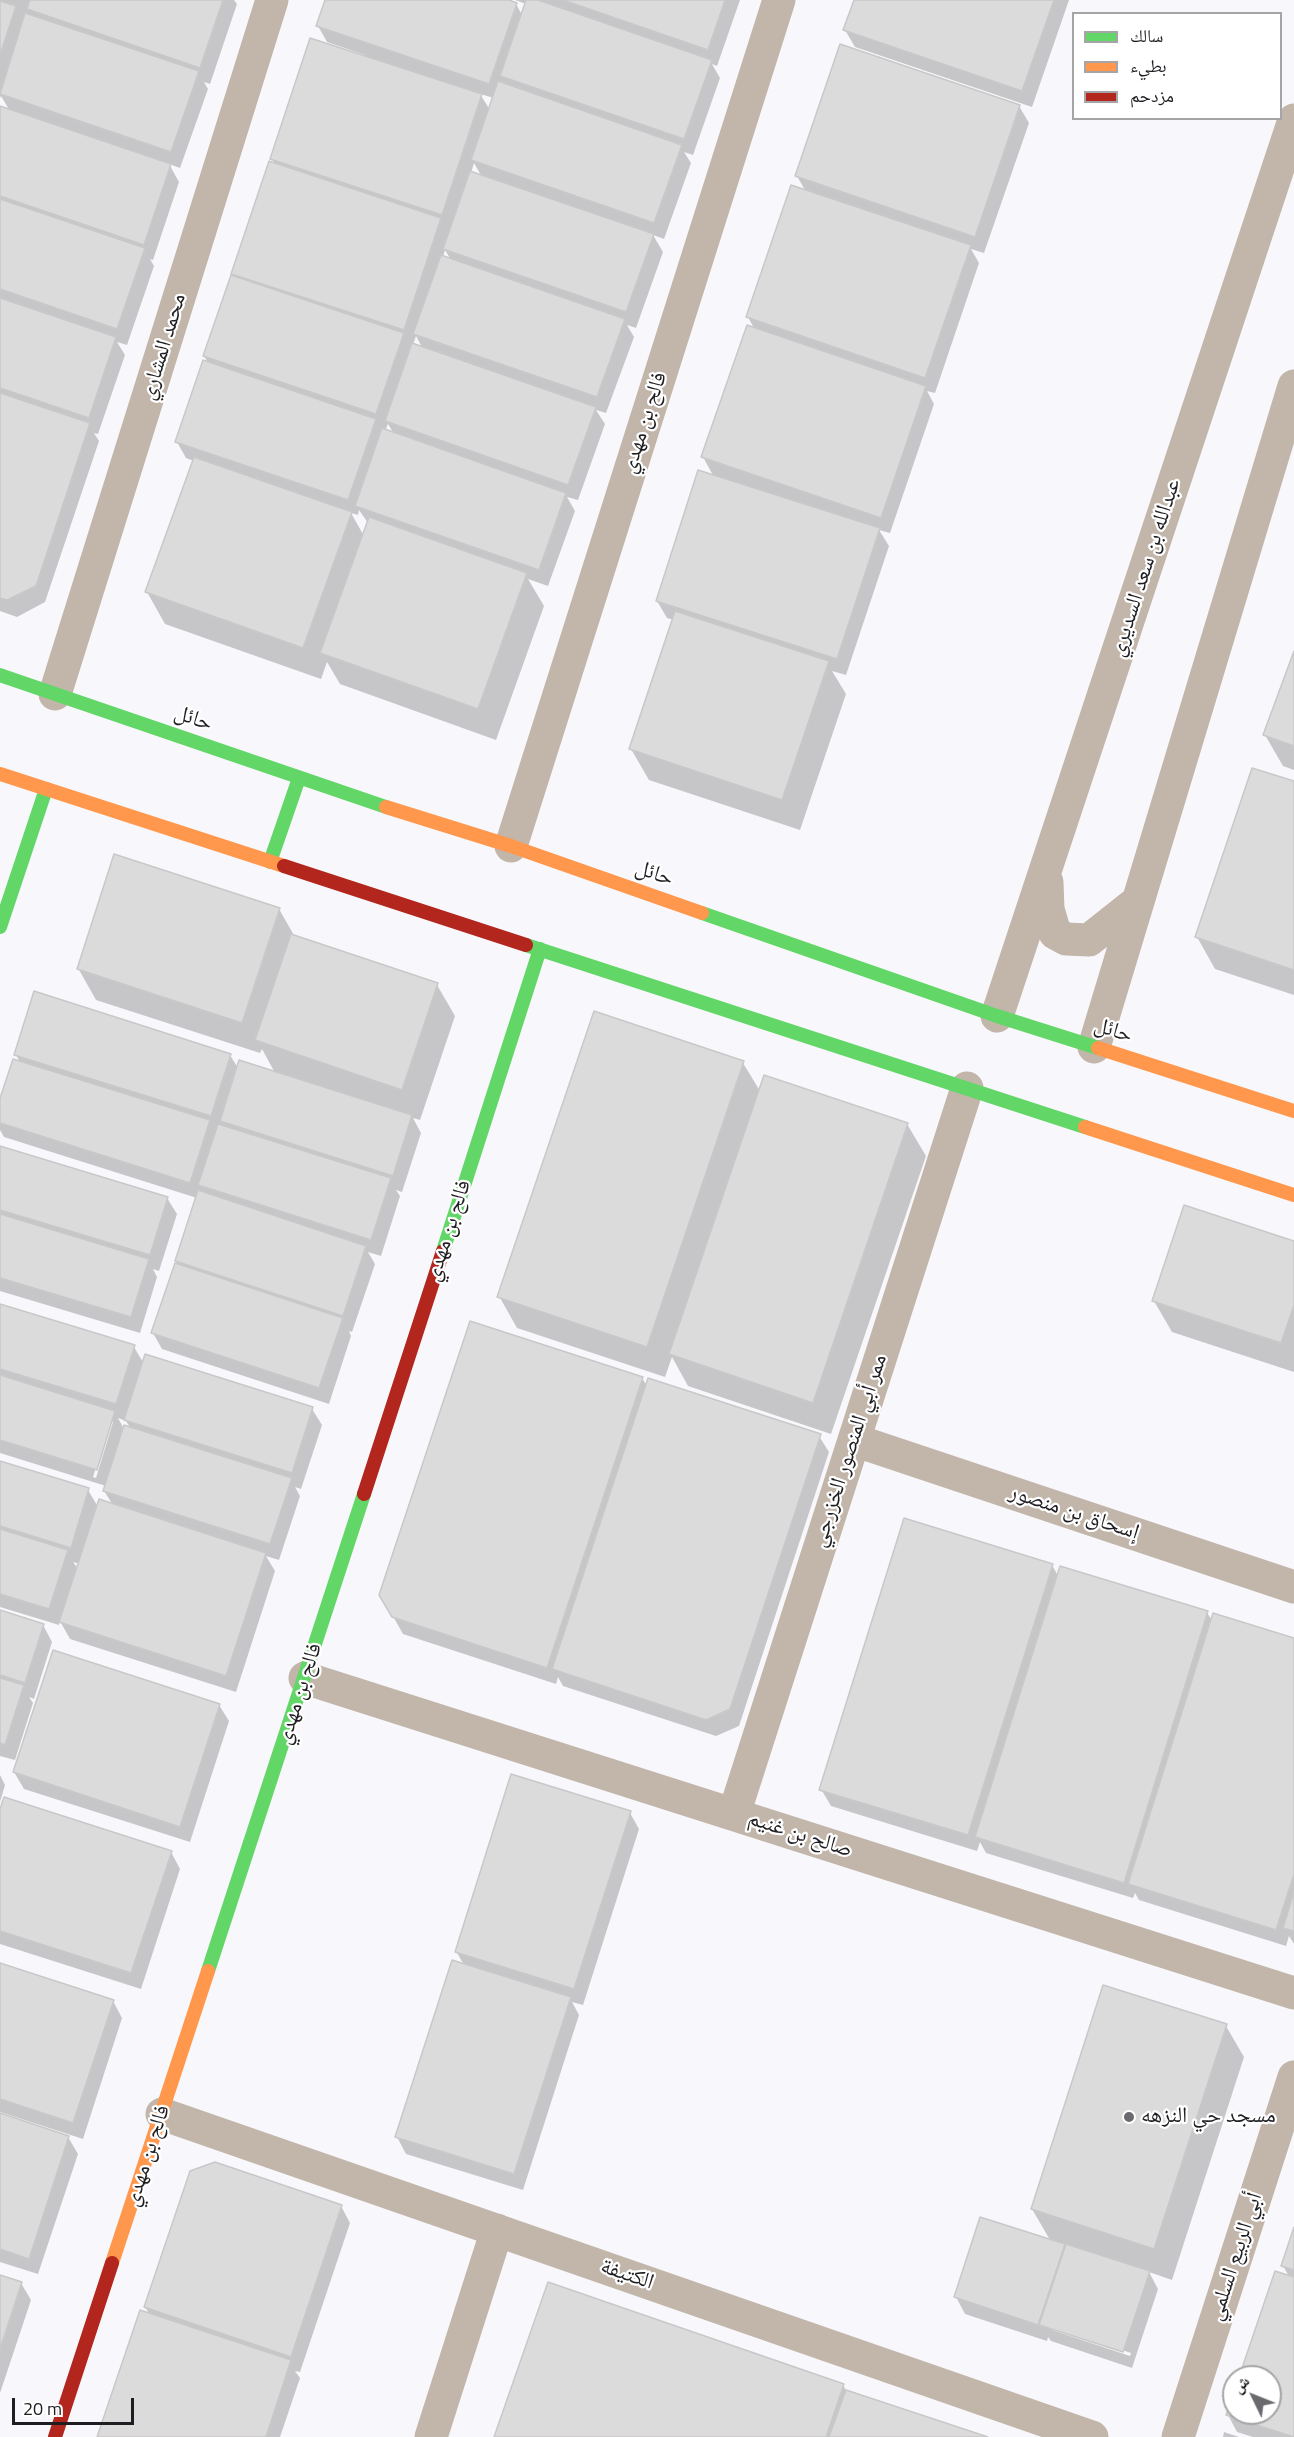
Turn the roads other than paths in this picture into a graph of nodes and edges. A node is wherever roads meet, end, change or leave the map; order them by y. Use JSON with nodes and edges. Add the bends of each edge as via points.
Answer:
{"nodes":[{"id":1,"x":272,"y":0,"type":"edge"},
{"id":2,"x":779,"y":0,"type":"edge"},
{"id":3,"x":1294,"y":120,"type":"edge"},
{"id":4,"x":1294,"y":386,"type":"edge"},
{"id":5,"x":0,"y":675,"type":"edge"},
{"id":6,"x":55,"y":694,"type":"junction"},
{"id":7,"x":0,"y":774,"type":"edge"},
{"id":8,"x":299,"y":778,"type":"junction"},
{"id":9,"x":46,"y":789,"type":"junction"},
{"id":10,"x":511,"y":846,"type":"junction"},
{"id":11,"x":270,"y":862,"type":"junction"},
{"id":12,"x":5,"y":867,"type":"dead end"},
{"id":13,"x":1047,"y":868,"type":"junction"},
{"id":14,"x":1137,"y":902,"type":"junction"},
{"id":15,"x":6,"y":909,"type":"junction"},
{"id":16,"x":0,"y":927,"type":"edge"},
{"id":17,"x":540,"y":949,"type":"junction"},
{"id":18,"x":997,"y":1016,"type":"junction"},
{"id":19,"x":1094,"y":1047,"type":"junction"},
{"id":20,"x":967,"y":1088,"type":"junction"},
{"id":21,"x":1294,"y":1111,"type":"edge"},
{"id":22,"x":1294,"y":1195,"type":"edge"},
{"id":23,"x":854,"y":1440,"type":"junction"},
{"id":24,"x":1294,"y":1587,"type":"edge"},
{"id":25,"x":305,"y":1678,"type":"junction"},
{"id":26,"x":734,"y":1814,"type":"junction"},
{"id":27,"x":1294,"y":1992,"type":"edge"},
{"id":28,"x":1294,"y":2077,"type":"edge"},
{"id":29,"x":162,"y":2114,"type":"junction"},
{"id":30,"x":497,"y":2230,"type":"junction"},
{"id":31,"x":55,"y":2437,"type":"edge"},
{"id":32,"x":431,"y":2437,"type":"edge"},
{"id":33,"x":1092,"y":2437,"type":"edge"},
{"id":34,"x":1178,"y":2437,"type":"edge"}],
"edges":[{"from":1,"to":6,"type":"street","name":"محمد المشاري"},
{"from":2,"to":10,"type":"street","name":"فالح بن مهدي"},
{"from":3,"to":13,"type":"street","name":"عبدالله بن سعد السديري"},
{"from":4,"to":14,"type":"street"},
{"from":5,"to":6,"type":"street","name":"حائل"},
{"from":6,"to":8,"type":"street","name":"حائل"},
{"from":7,"to":9,"type":"street"},
{"from":8,"to":10,"type":"street","name":"حائل"},
{"from":8,"to":11,"type":"street"},
{"from":9,"to":11,"type":"street"},
{"from":9,"to":15,"type":"street"},
{"from":10,"to":18,"type":"street","name":"حائل"},
{"from":11,"to":17,"type":"street"},
{"from":12,"to":15,"type":"street"},
{"from":13,"to":14,"type":"street","via":[[1047,909],[1055,933],[1066,939],[1089,940]]},
{"from":13,"to":18,"type":"street","name":"عبدالله بن سعد السديري"},
{"from":14,"to":19,"type":"street"},
{"from":15,"to":16,"type":"street"},
{"from":17,"to":20,"type":"street"},
{"from":17,"to":25,"type":"street","name":"فالح بن مهدي"},
{"from":18,"to":19,"type":"street","name":"حائل"},
{"from":19,"to":21,"type":"street","name":"حائل"},
{"from":20,"to":22,"type":"street"},
{"from":20,"to":23,"type":"street","name":"ممر أبي المنصور الخزرجي"},
{"from":23,"to":24,"type":"street","name":"إسحاق بن منصور"},
{"from":23,"to":26,"type":"street","name":"ممر أبي المنصور الخزرجي"},
{"from":25,"to":26,"type":"street","name":"صالح بن غنيم"},
{"from":25,"to":29,"type":"street","name":"فالح بن مهدي"},
{"from":26,"to":27,"type":"street","name":"صالح بن غنيم"},
{"from":28,"to":34,"type":"street","name":"أبي الربيع السلمي"},
{"from":29,"to":30,"type":"street","name":"الكتيفة"},
{"from":29,"to":31,"type":"street","name":"فالح بن مهدي"},
{"from":30,"to":32,"type":"street"},
{"from":30,"to":33,"type":"street","name":"الكتيفة"}]}
